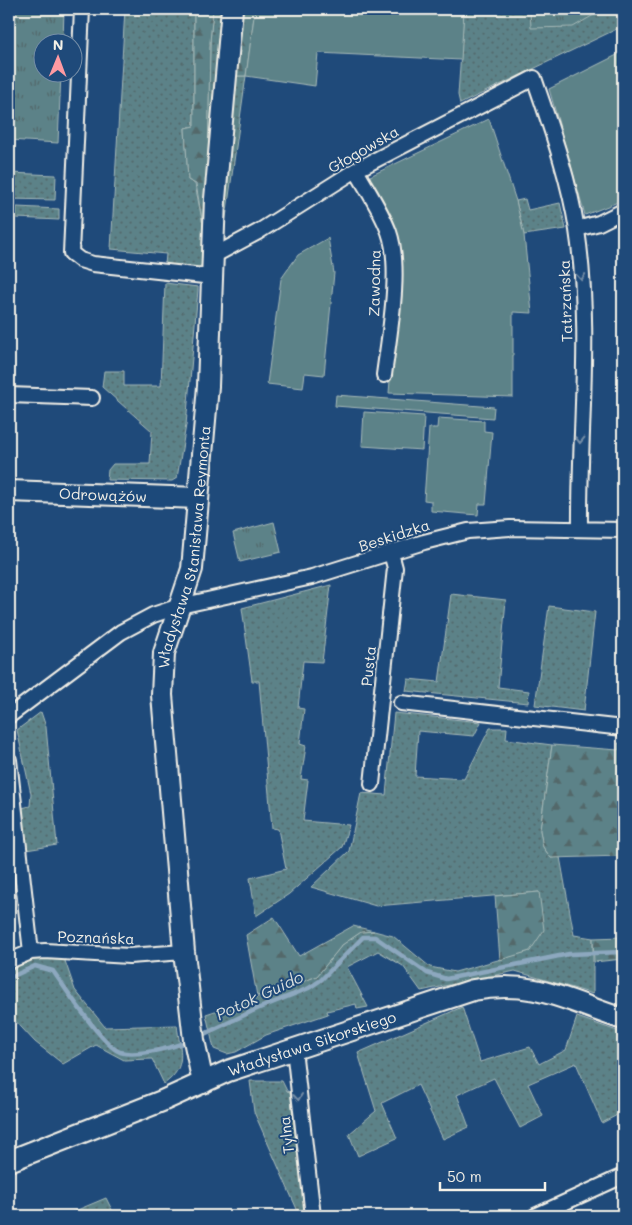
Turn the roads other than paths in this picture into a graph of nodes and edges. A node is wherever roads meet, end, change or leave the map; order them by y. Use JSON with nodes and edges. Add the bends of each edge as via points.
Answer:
{"nodes":[{"id":1,"x":82,"y":9,"type":"edge"},
{"id":2,"x":232,"y":9,"type":"edge"},
{"id":3,"x":534,"y":78,"type":"joint"},
{"id":4,"x":356,"y":170,"type":"junction"},
{"id":5,"x":623,"y":211,"type":"edge"},
{"id":6,"x":577,"y":229,"type":"junction"},
{"id":7,"x":213,"y":256,"type":"junction"},
{"id":8,"x":213,"y":277,"type":"junction"},
{"id":9,"x":384,"y":375,"type":"dead end"},
{"id":10,"x":9,"y":395,"type":"edge"},
{"id":11,"x":92,"y":398,"type":"dead end"},
{"id":12,"x":9,"y":490,"type":"edge"},
{"id":13,"x":198,"y":498,"type":"junction"},
{"id":14,"x":580,"y":529,"type":"junction"},
{"id":15,"x":623,"y":530,"type":"edge"},
{"id":16,"x":391,"y":553,"type":"junction"},
{"id":17,"x":180,"y":606,"type":"junction"},
{"id":18,"x":401,"y":703,"type":"dead end"},
{"id":19,"x":9,"y":716,"type":"edge"},
{"id":20,"x":623,"y":728,"type":"edge"},
{"id":21,"x":9,"y":760,"type":"edge"},
{"id":22,"x":372,"y":784,"type":"dead end"},
{"id":23,"x":31,"y":952,"type":"junction"},
{"id":24,"x":184,"y":952,"type":"junction"},
{"id":25,"x":9,"y":961,"type":"edge"},
{"id":26,"x":623,"y":1019,"type":"edge"},
{"id":27,"x":294,"y":1049,"type":"junction"},
{"id":28,"x":203,"y":1082,"type":"junction"},
{"id":29,"x":9,"y":1161,"type":"edge"},
{"id":30,"x":623,"y":1176,"type":"edge"},
{"id":31,"x":313,"y":1216,"type":"edge"},
{"id":32,"x":535,"y":1216,"type":"edge"}],
"edges":[{"from":1,"to":8,"type":"street","via":[[71,253],[93,264]]},
{"from":2,"to":7,"type":"street","name":"Władysława Stanisława Reymonta"},
{"from":3,"to":4,"type":"street","name":"Głogowska"},
{"from":3,"to":6,"type":"street","name":"Tatrzańska","via":[[559,152]]},
{"from":4,"to":7,"type":"street","name":"Głogowska","via":[[258,232]]},
{"from":4,"to":9,"type":"street","name":"Zawodna","via":[[386,226],[392,249],[392,308]]},
{"from":5,"to":6,"type":"street"},
{"from":6,"to":14,"type":"street","name":"Tatrzańska","one_way":true,"via":[[584,318]]},
{"from":7,"to":8,"type":"street","name":"Władysława Stanisława Reymonta"},
{"from":8,"to":13,"type":"street","name":"Władysława Stanisława Reymonta"},
{"from":10,"to":11,"type":"street"},
{"from":12,"to":13,"type":"street","name":"Odrowążów"},
{"from":13,"to":17,"type":"street","name":"Władysława Stanisława Reymonta","via":[[192,569]]},
{"from":14,"to":15,"type":"street","name":"Beskidzka"},
{"from":14,"to":16,"type":"street","name":"Beskidzka","via":[[468,531]]},
{"from":16,"to":17,"type":"street","name":"Beskidzka","via":[[312,577]]},
{"from":16,"to":22,"type":"street","name":"Pusta","via":[[395,568]]},
{"from":17,"to":19,"type":"street","name":"Beskidzka","via":[[127,628]]},
{"from":17,"to":24,"type":"street","name":"Władysława Stanisława Reymonta","via":[[164,654],[162,695]]},
{"from":18,"to":20,"type":"street"},
{"from":21,"to":23,"type":"street"},
{"from":23,"to":24,"type":"street","name":"Poznańska","via":[[129,956]]},
{"from":23,"to":25,"type":"street","name":"Poznańska"},
{"from":24,"to":28,"type":"street","name":"Władysława Stanisława Reymonta","via":[[196,1052]]},
{"from":26,"to":27,"type":"street","name":"Władysława Sikorskiego","via":[[539,990],[488,987]]},
{"from":27,"to":28,"type":"street","name":"Władysława Sikorskiego"},
{"from":27,"to":31,"type":"street","name":"Tylna","one_way":true},
{"from":28,"to":29,"type":"street","name":"Władysława Sikorskiego"},
{"from":30,"to":32,"type":"street"}]}
